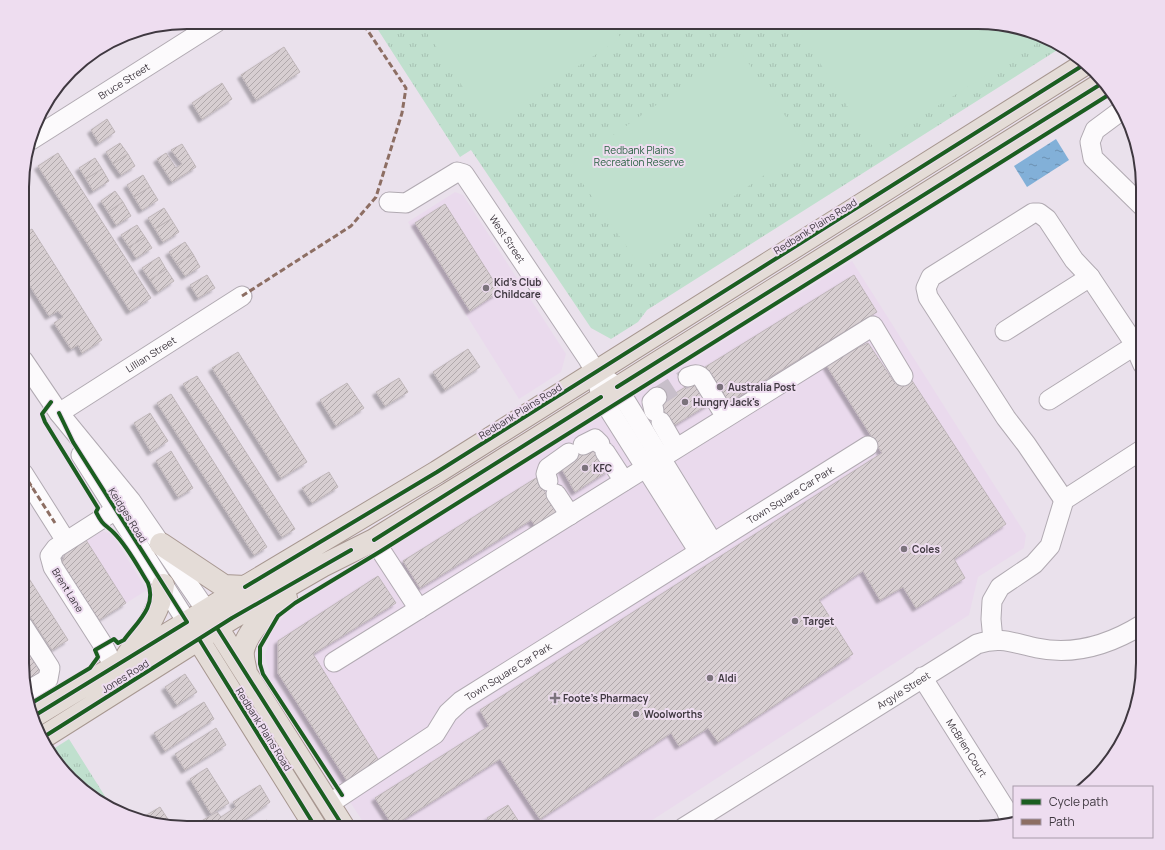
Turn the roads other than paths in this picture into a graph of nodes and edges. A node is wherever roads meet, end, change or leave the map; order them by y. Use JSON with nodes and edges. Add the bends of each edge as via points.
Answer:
{"nodes":[{"id":1,"x":206,"y":29,"type":"edge"},
{"id":2,"x":1080,"y":67,"type":"edge"},
{"id":3,"x":1099,"y":85,"type":"edge"},
{"id":4,"x":1118,"y":113,"type":"edge"},
{"id":5,"x":37,"y":136,"type":"edge"},
{"id":6,"x":1136,"y":200,"type":"edge"},
{"id":7,"x":389,"y":202,"type":"dead end"},
{"id":8,"x":1090,"y":276,"type":"junction"},
{"id":9,"x":242,"y":296,"type":"dead end"},
{"id":10,"x":1005,"y":331,"type":"dead end"},
{"id":11,"x":1134,"y":346,"type":"junction"},
{"id":12,"x":1136,"y":350,"type":"edge"},
{"id":13,"x":29,"y":369,"type":"edge"},
{"id":14,"x":596,"y":373,"type":"junction"},
{"id":15,"x":903,"y":376,"type":"dead end"},
{"id":16,"x":688,"y":378,"type":"tunnel mouth"},
{"id":17,"x":609,"y":392,"type":"junction"},
{"id":18,"x":1049,"y":400,"type":"dead end"},
{"id":19,"x":657,"y":410,"type":"dead end"},
{"id":20,"x":59,"y":413,"type":"junction"},
{"id":21,"x":726,"y":417,"type":"junction"},
{"id":22,"x":868,"y":446,"type":"dead end"},
{"id":23,"x":676,"y":448,"type":"junction"},
{"id":24,"x":1136,"y":454,"type":"edge"},
{"id":25,"x":653,"y":462,"type":"junction"},
{"id":26,"x":624,"y":481,"type":"junction"},
{"id":27,"x":29,"y":487,"type":"edge"},
{"id":28,"x":1064,"y":500,"type":"junction"},
{"id":29,"x":123,"y":505,"type":"junction"},
{"id":30,"x":570,"y":515,"type":"junction"},
{"id":31,"x":374,"y":540,"type":"junction"},
{"id":32,"x":66,"y":541,"type":"junction"},
{"id":33,"x":161,"y":544,"type":"junction"},
{"id":34,"x":706,"y":547,"type":"junction"},
{"id":35,"x":351,"y":550,"type":"junction"},
{"id":36,"x":163,"y":585,"type":"junction"},
{"id":37,"x":245,"y":587,"type":"junction"},
{"id":38,"x":419,"y":609,"type":"junction"},
{"id":39,"x":212,"y":619,"type":"junction"},
{"id":40,"x":1136,"y":628,"type":"edge"},
{"id":41,"x":193,"y":631,"type":"junction"},
{"id":42,"x":29,"y":635,"type":"edge"},
{"id":43,"x":993,"y":640,"type":"junction"},
{"id":44,"x":334,"y":662,"type":"dead end"},
{"id":45,"x":118,"y":664,"type":"junction"},
{"id":46,"x":246,"y":673,"type":"junction"},
{"id":47,"x":922,"y":677,"type":"junction"},
{"id":48,"x":31,"y":689,"type":"edge"},
{"id":49,"x":37,"y":714,"type":"edge"},
{"id":50,"x":46,"y":735,"type":"edge"},
{"id":51,"x":329,"y":804,"type":"junction"},
{"id":52,"x":1009,"y":818,"type":"edge"},
{"id":53,"x":312,"y":821,"type":"edge"},
{"id":54,"x":326,"y":821,"type":"edge"},
{"id":55,"x":340,"y":821,"type":"edge"},
{"id":56,"x":694,"y":821,"type":"edge"}],
"edges":[{"from":1,"to":5,"type":"street","name":"Bruce Street"},
{"from":2,"to":14,"type":"main road","name":"Redbank Plains Road"},
{"from":3,"to":17,"type":"main road","name":"Redbank Plains Road"},
{"from":4,"to":6,"type":"street","via":[[1095,130],[1090,142],[1093,158]]},
{"from":7,"to":14,"type":"street","name":"West Street","via":[[406,203],[458,172],[464,174]]},
{"from":8,"to":10,"type":"street"},
{"from":8,"to":11,"type":"street"},
{"from":8,"to":28,"type":"street","via":[[1074,260],[1047,219],[1039,213],[1033,213],[931,277],[926,288],[928,296],[1006,418]]},
{"from":9,"to":20,"type":"street","name":"Lillian Street"},
{"from":11,"to":12,"type":"street"},
{"from":11,"to":18,"type":"street"},
{"from":13,"to":20,"type":"street","name":"Keidges Road"},
{"from":14,"to":17,"type":"street","name":"West Street"},
{"from":14,"to":37,"type":"main road","name":"Redbank Plains Road","via":[[438,472]]},
{"from":15,"to":21,"type":"street","via":[[873,326]]},
{"from":16,"to":21,"type":"street","via":[[694,374],[702,378]]},
{"from":17,"to":25,"type":"street"},
{"from":17,"to":31,"type":"main road","name":"Redbank Plains Road"},
{"from":19,"to":23,"type":"street"},
{"from":20,"to":29,"type":"street","name":"Keidges Road","via":[[73,442]]},
{"from":21,"to":23,"type":"street"},
{"from":22,"to":34,"type":"street","name":"Town Square Car Park"},
{"from":23,"to":25,"type":"street"},
{"from":24,"to":28,"type":"street"},
{"from":25,"to":26,"type":"street"},
{"from":25,"to":34,"type":"street"},
{"from":26,"to":30,"type":"street"},
{"from":26,"to":30,"type":"street","via":[[589,448],[548,468],[546,474],[552,488]]},
{"from":27,"to":32,"type":"street"},
{"from":28,"to":43,"type":"street","via":[[1050,546],[1034,564],[1000,587],[992,601]]},
{"from":29,"to":32,"type":"street","name":"Brent Lane"},
{"from":29,"to":33,"type":"street","name":"Keidges Road"},
{"from":29,"to":36,"type":"street","name":"Keidges Road"},
{"from":30,"to":38,"type":"street"},
{"from":31,"to":35,"type":"main road","name":"Redbank Plains Road"},
{"from":31,"to":38,"type":"street"},
{"from":32,"to":45,"type":"street","name":"Brent Lane","via":[[52,552],[50,560],[103,645]]},
{"from":33,"to":37,"type":"main road","via":[[224,586]]},
{"from":33,"to":39,"type":"street","name":"Keidges Road"},
{"from":34,"to":51,"type":"street","name":"Town Square Car Park","via":[[460,701],[448,713],[435,734]]},
{"from":35,"to":39,"type":"main road","name":"Redbank Plains Road"},
{"from":35,"to":46,"type":"main road","via":[[326,574],[274,606],[248,639],[243,652]]},
{"from":36,"to":41,"type":"street","name":"Keidges Road"},
{"from":36,"to":45,"type":"main road","via":[[157,612]]},
{"from":37,"to":39,"type":"main road","name":"Redbank Plains Road"},
{"from":38,"to":44,"type":"street"},
{"from":39,"to":41,"type":"main road","name":"Redbank Plains Road"},
{"from":39,"to":46,"type":"main road","name":"Redbank Plains Road"},
{"from":40,"to":43,"type":"street","name":"Argyle Street","via":[[1099,645],[1055,651],[1008,640]]},
{"from":41,"to":45,"type":"main road","name":"Jones Road"},
{"from":41,"to":50,"type":"main road","name":"Jones Road"},
{"from":41,"to":53,"type":"main road","name":"Redbank Plains Road"},
{"from":42,"to":48,"type":"street","via":[[50,668],[48,679]]},
{"from":43,"to":47,"type":"street","name":"Argyle Street","via":[[977,644]]},
{"from":45,"to":49,"type":"main road","name":"Jones Road"},
{"from":46,"to":51,"type":"main road","name":"Redbank Plains Road"},
{"from":47,"to":52,"type":"street","name":"McBrien Court"},
{"from":47,"to":56,"type":"street","name":"Argyle Street"},
{"from":51,"to":54,"type":"main road"},
{"from":51,"to":55,"type":"main road","name":"Redbank Plains Road"}]}
